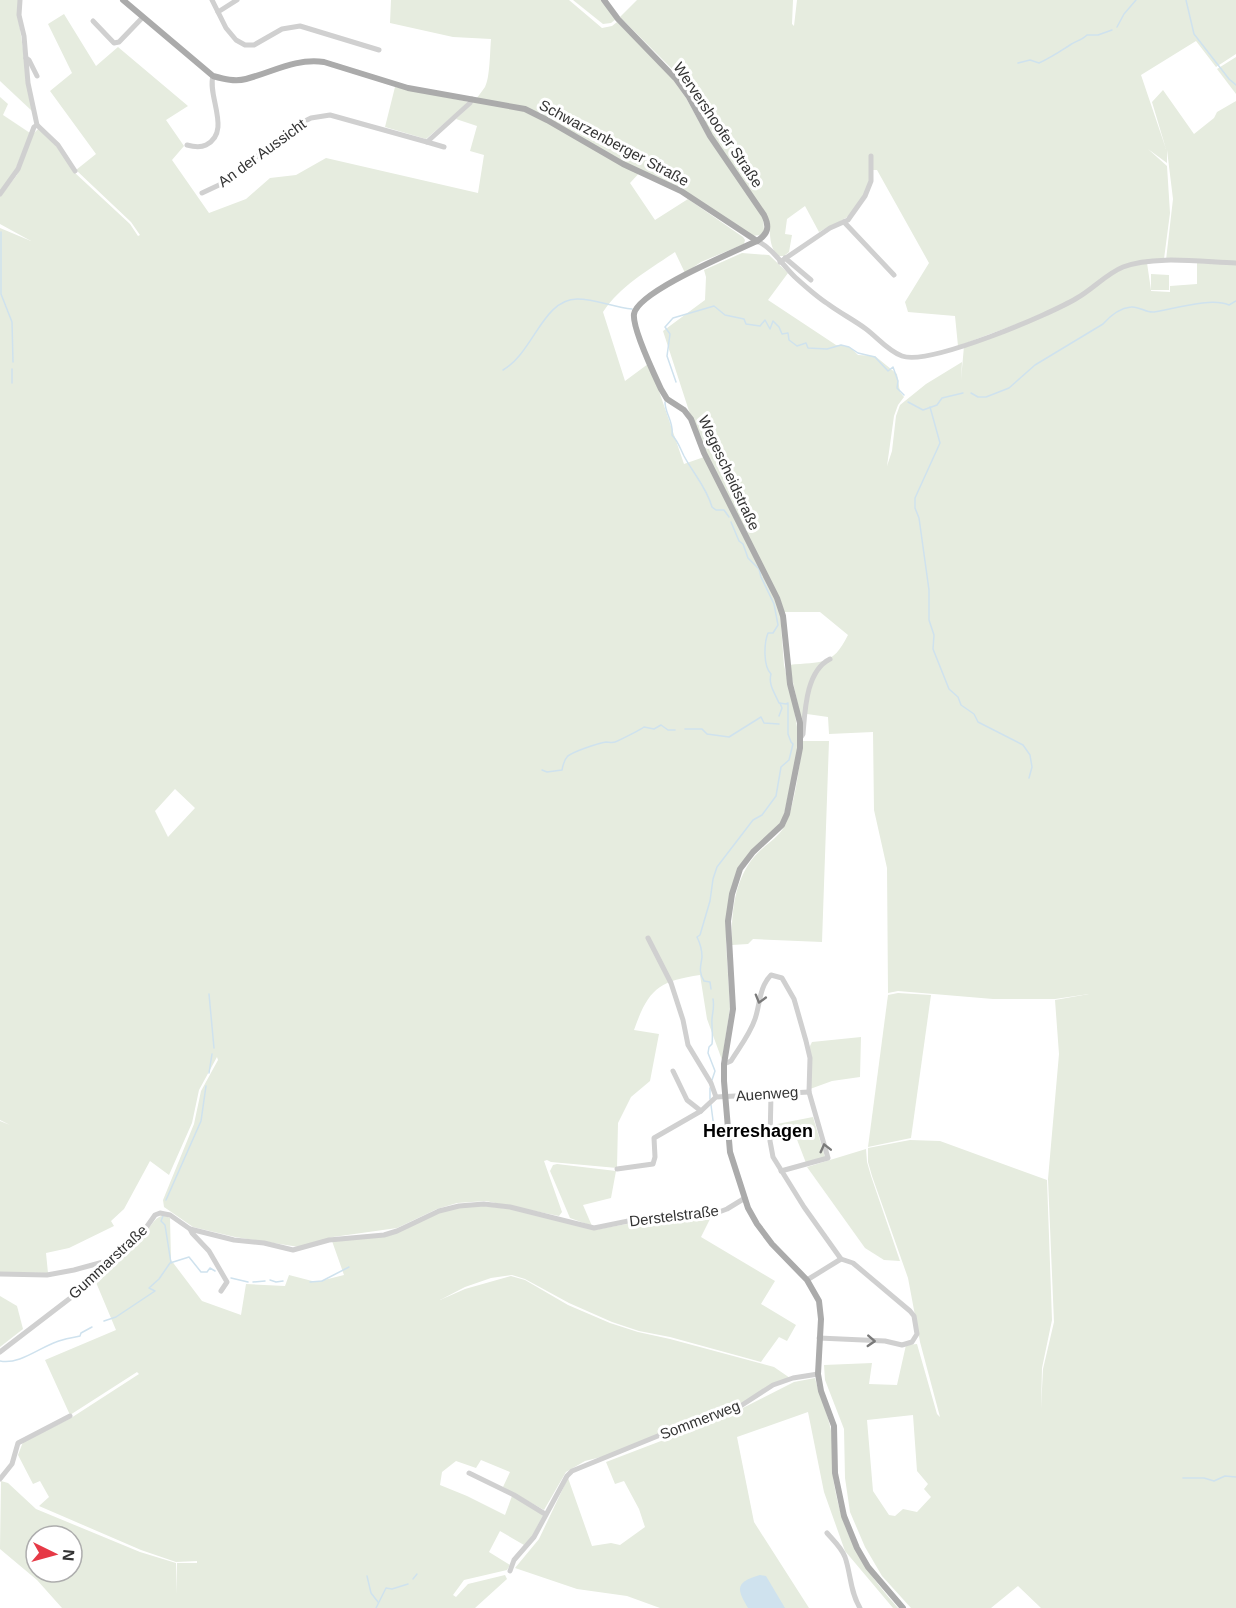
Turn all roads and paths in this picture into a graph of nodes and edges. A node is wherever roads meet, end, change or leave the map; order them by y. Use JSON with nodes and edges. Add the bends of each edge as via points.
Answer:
{"nodes":[{"id":1,"x":20,"y":0,"type":"edge"},
{"id":2,"x":125,"y":0,"type":"edge"},
{"id":3,"x":213,"y":0,"type":"edge"},
{"id":4,"x":237,"y":0,"type":"edge"},
{"id":5,"x":604,"y":0,"type":"edge"},
{"id":6,"x":218,"y":12,"type":"junction"},
{"id":7,"x":143,"y":17,"type":"junction"},
{"id":8,"x":93,"y":21,"type":"dead end"},
{"id":9,"x":379,"y":50,"type":"dead end"},
{"id":10,"x":26,"y":58,"type":"junction"},
{"id":11,"x":37,"y":76,"type":"dead end"},
{"id":12,"x":213,"y":76,"type":"junction"},
{"id":13,"x":472,"y":99,"type":"junction"},
{"id":14,"x":37,"y":125,"type":"junction"},
{"id":15,"x":427,"y":142,"type":"junction"},
{"id":16,"x":187,"y":146,"type":"dead end"},
{"id":17,"x":444,"y":147,"type":"dead end"},
{"id":18,"x":871,"y":156,"type":"dead end"},
{"id":19,"x":75,"y":171,"type":"dead end"},
{"id":20,"x":202,"y":193,"type":"dead end"},
{"id":21,"x":0,"y":194,"type":"edge"},
{"id":22,"x":844,"y":222,"type":"junction"},
{"id":23,"x":757,"y":242,"type":"junction"},
{"id":24,"x":782,"y":260,"type":"junction"},
{"id":25,"x":1236,"y":263,"type":"edge"},
{"id":26,"x":894,"y":275,"type":"dead end"},
{"id":27,"x":811,"y":280,"type":"dead end"},
{"id":28,"x":830,"y":659,"type":"dead end"},
{"id":29,"x":801,"y":737,"type":"junction"},
{"id":30,"x":648,"y":938,"type":"dead end"},
{"id":31,"x":724,"y":1064,"type":"junction"},
{"id":32,"x":673,"y":1071,"type":"dead end"},
{"id":33,"x":809,"y":1092,"type":"junction"},
{"id":34,"x":771,"y":1094,"type":"junction"},
{"id":35,"x":716,"y":1096,"type":"junction"},
{"id":36,"x":724,"y":1096,"type":"junction"},
{"id":37,"x":701,"y":1111,"type":"junction"},
{"id":38,"x":617,"y":1169,"type":"dead end"},
{"id":39,"x":781,"y":1172,"type":"junction"},
{"id":40,"x":745,"y":1198,"type":"junction"},
{"id":41,"x":190,"y":1229,"type":"junction"},
{"id":42,"x":293,"y":1250,"type":"joint"},
{"id":43,"x":841,"y":1259,"type":"junction"},
{"id":44,"x":107,"y":1261,"type":"junction"},
{"id":45,"x":0,"y":1274,"type":"edge"},
{"id":46,"x":807,"y":1280,"type":"junction"},
{"id":47,"x":221,"y":1291,"type":"dead end"},
{"id":48,"x":819,"y":1338,"type":"junction"},
{"id":49,"x":0,"y":1352,"type":"edge"},
{"id":50,"x":818,"y":1374,"type":"junction"},
{"id":51,"x":70,"y":1416,"type":"dead end"},
{"id":52,"x":469,"y":1473,"type":"dead end"},
{"id":53,"x":1,"y":1475,"type":"edge"},
{"id":54,"x":546,"y":1514,"type":"junction"},
{"id":55,"x":827,"y":1533,"type":"dead end"},
{"id":56,"x":510,"y":1571,"type":"dead end"},
{"id":57,"x":860,"y":1608,"type":"edge"},
{"id":58,"x":903,"y":1608,"type":"edge"}],
"edges":[{"from":1,"to":10,"type":"street"},
{"from":2,"to":7,"type":"main road"},
{"from":3,"to":6,"type":"street"},
{"from":4,"to":6,"type":"street"},
{"from":5,"to":23,"type":"main road","name":"Wervershoofer Straße","via":[[676,79],[764,215],[768,230]]},
{"from":6,"to":9,"type":"street","via":[[226,28],[244,45],[254,45],[282,29],[300,26]]},
{"from":7,"to":8,"type":"street","via":[[114,43]]},
{"from":7,"to":12,"type":"main road"},
{"from":10,"to":11,"type":"street"},
{"from":10,"to":14,"type":"street"},
{"from":12,"to":13,"type":"main road","name":"Schwarzenberger Straße","via":[[245,80],[276,68],[324,62],[408,88]]},
{"from":12,"to":16,"type":"street","via":[[216,134],[208,144]]},
{"from":13,"to":15,"type":"street"},
{"from":13,"to":23,"type":"main road","name":"Schwarzenberger Straße","via":[[525,110],[547,120],[623,164],[681,191]]},
{"from":14,"to":19,"type":"street","via":[[58,145]]},
{"from":14,"to":21,"type":"street","via":[[18,170]]},
{"from":15,"to":17,"type":"street","name":"An der Aussicht"},
{"from":15,"to":20,"type":"street","name":"An der Aussicht","via":[[320,115],[301,123],[219,185]]},
{"from":18,"to":22,"type":"street","via":[[872,172],[865,196]]},
{"from":22,"to":24,"type":"street"},
{"from":22,"to":26,"type":"street"},
{"from":23,"to":24,"type":"street","via":[[765,244]]},
{"from":23,"to":29,"type":"main road","name":"Wegescheidstraße","via":[[656,291],[637,307],[634,320],[661,389],[691,419],[704,453],[771,584],[783,616],[786,665]]},
{"from":24,"to":25,"type":"street","via":[[796,278],[892,351],[903,357],[923,358],[1035,318],[1077,298],[1122,267],[1165,261]]},
{"from":24,"to":27,"type":"street"},
{"from":28,"to":29,"type":"street","via":[[819,666],[807,694]]},
{"from":29,"to":31,"type":"main road","name":"Wegescheidstraße","via":[[787,814],[782,825],[740,869],[732,894],[728,921],[733,1009]]},
{"from":30,"to":35,"type":"street","via":[[671,984],[688,1045]]},
{"from":33,"to":31,"type":"street","one_way":true,"via":[[810,1058],[799,1013],[782,978],[776,975],[767,979],[751,1026],[731,1061]]},
{"from":31,"to":36,"type":"main road","name":"Wegescheidstraße"},
{"from":32,"to":37,"type":"street","via":[[687,1100]]},
{"from":33,"to":34,"type":"street","name":"Auenweg"},
{"from":39,"to":33,"type":"street","one_way":true,"via":[[828,1158]]},
{"from":34,"to":36,"type":"street","name":"Auenweg"},
{"from":34,"to":39,"type":"street","via":[[771,1149]]},
{"from":35,"to":36,"type":"street","name":"Auenweg"},
{"from":35,"to":37,"type":"street"},
{"from":36,"to":40,"type":"main road","name":"Wegescheidstraße","via":[[729,1151]]},
{"from":37,"to":38,"type":"street","via":[[654,1138],[653,1164]]},
{"from":39,"to":43,"type":"street"},
{"from":40,"to":42,"type":"street","name":"Derstelstraße","via":[[719,1212],[667,1215],[594,1228],[499,1206],[459,1206],[438,1211],[397,1231],[329,1240]]},
{"from":40,"to":46,"type":"main road","name":"Wegescheidstraße","via":[[764,1234]]},
{"from":41,"to":42,"type":"street","name":"Gummarstraße"},
{"from":41,"to":44,"type":"street","name":"Gummarstraße","via":[[160,1213]]},
{"from":41,"to":47,"type":"street","via":[[226,1278]]},
{"from":43,"to":46,"type":"street"},
{"from":48,"to":43,"type":"street","one_way":true,"via":[[902,1345],[912,1342],[917,1334],[910,1311],[853,1263]]},
{"from":44,"to":45,"type":"street","via":[[47,1275]]},
{"from":44,"to":49,"type":"street","name":"Gummarstraße","via":[[86,1286]]},
{"from":46,"to":48,"type":"main road","name":"Wegescheidstraße","via":[[819,1301]]},
{"from":48,"to":50,"type":"main road","name":"Wegescheidstraße"},
{"from":50,"to":54,"type":"street","name":"Sommerweg","via":[[773,1385],[723,1415],[581,1466],[567,1476]]},
{"from":50,"to":58,"type":"main road","name":"Wegescheidstraße","via":[[834,1426],[835,1473],[844,1516],[868,1567]]},
{"from":51,"to":53,"type":"street","via":[[18,1443],[12,1464]]},
{"from":52,"to":54,"type":"street"},
{"from":54,"to":56,"type":"street"},
{"from":55,"to":57,"type":"street","via":[[845,1557],[853,1595]]}]}
